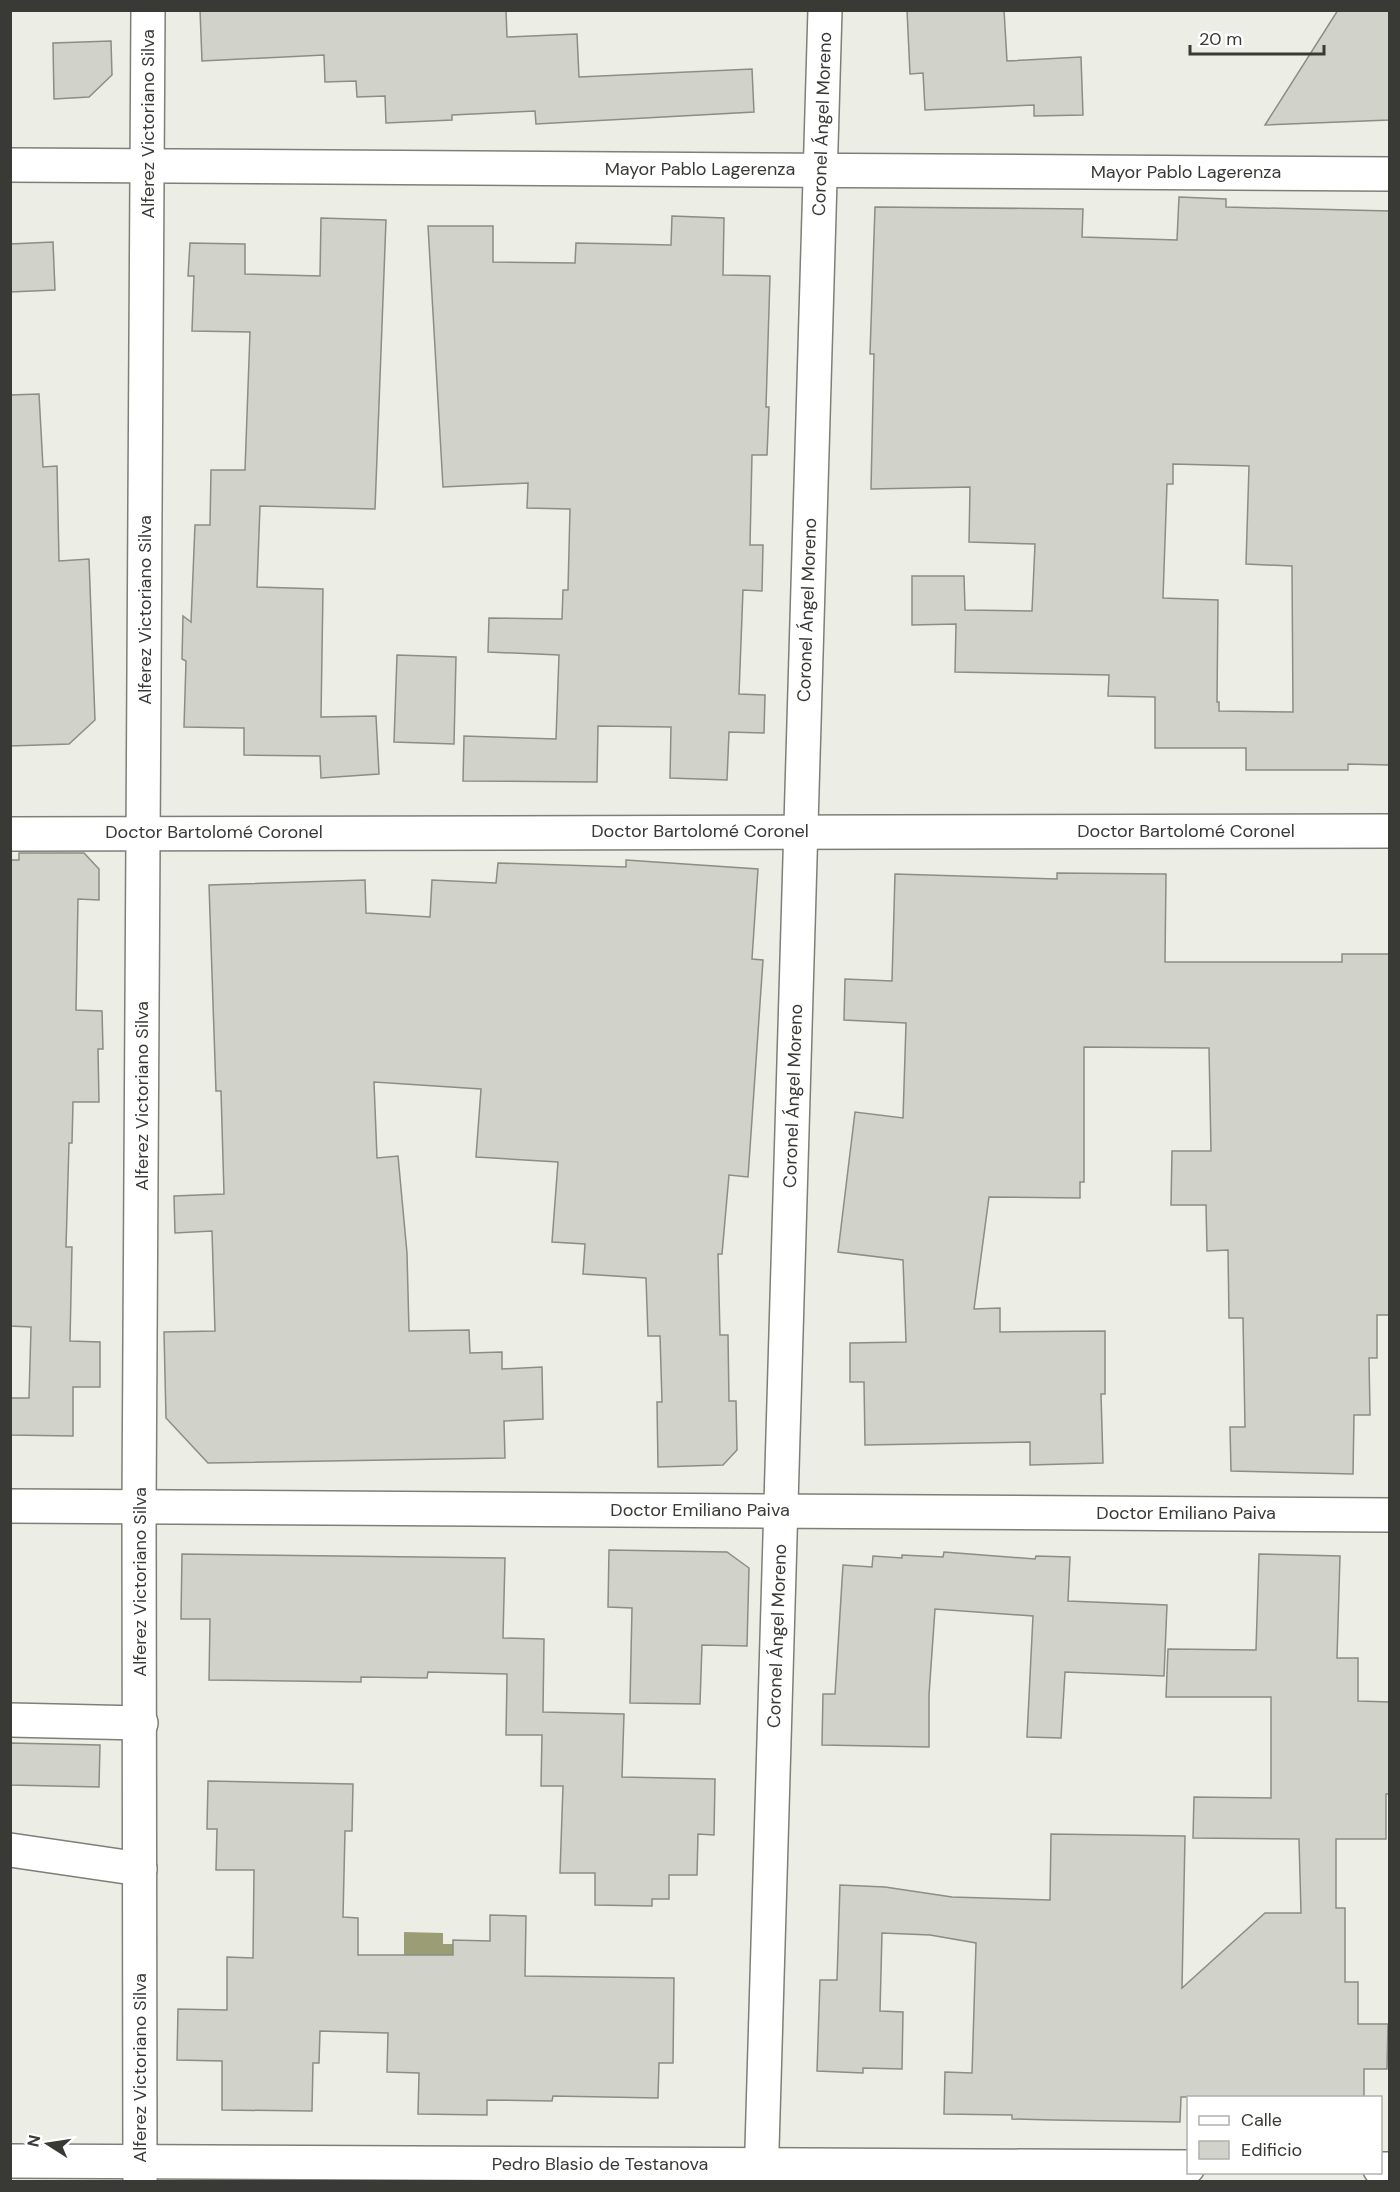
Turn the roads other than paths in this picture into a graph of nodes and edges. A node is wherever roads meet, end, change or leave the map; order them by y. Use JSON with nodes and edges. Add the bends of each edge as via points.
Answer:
{"nodes":[{"id":1,"x":148,"y":10,"type":"edge"},
{"id":2,"x":825,"y":10,"type":"edge"},
{"id":3,"x":10,"y":165,"type":"edge"},
{"id":4,"x":148,"y":166,"type":"junction"},
{"id":5,"x":820,"y":170,"type":"junction"},
{"id":6,"x":1389,"y":174,"type":"edge"},
{"id":7,"x":801,"y":831,"type":"junction"},
{"id":8,"x":1389,"y":831,"type":"edge"},
{"id":9,"x":144,"y":832,"type":"junction"},
{"id":10,"x":10,"y":834,"type":"edge"},
{"id":11,"x":10,"y":1506,"type":"edge"},
{"id":12,"x":139,"y":1506,"type":"junction"},
{"id":13,"x":781,"y":1510,"type":"junction"},
{"id":14,"x":1389,"y":1515,"type":"edge"},
{"id":15,"x":10,"y":1720,"type":"edge"},
{"id":16,"x":141,"y":1723,"type":"junction"},
{"id":17,"x":10,"y":1850,"type":"edge"},
{"id":18,"x":140,"y":1869,"type":"junction"},
{"id":19,"x":10,"y":2161,"type":"edge"},
{"id":20,"x":1187,"y":2168,"type":"edge"},
{"id":21,"x":140,"y":2171,"type":"edge"},
{"id":22,"x":761,"y":2173,"type":"edge"}],
"edges":[{"from":1,"to":4,"type":"street","name":"Alferez Victoriano Silva"},
{"from":2,"to":5,"type":"street","name":"Coronel Ángel Moreno"},
{"from":3,"to":4,"type":"street","name":"Mayor Pablo Lagerenza"},
{"from":4,"to":5,"type":"street","name":"Mayor Pablo Lagerenza"},
{"from":4,"to":9,"type":"street","name":"Alferez Victoriano Silva"},
{"from":5,"to":6,"type":"street","name":"Mayor Pablo Lagerenza"},
{"from":5,"to":7,"type":"street","name":"Coronel Ángel Moreno"},
{"from":7,"to":8,"type":"street","name":"Doctor Bartolomé Coronel"},
{"from":7,"to":9,"type":"street","name":"Doctor Bartolomé Coronel"},
{"from":7,"to":13,"type":"street","name":"Coronel Ángel Moreno"},
{"from":9,"to":10,"type":"street","name":"Doctor Bartolomé Coronel"},
{"from":9,"to":12,"type":"street","name":"Alferez Victoriano Silva"},
{"from":11,"to":12,"type":"street","name":"Doctor Emiliano Paiva"},
{"from":12,"to":13,"type":"street","name":"Doctor Emiliano Paiva"},
{"from":12,"to":16,"type":"street","name":"Alferez Victoriano Silva"},
{"from":13,"to":14,"type":"street","name":"Doctor Emiliano Paiva"},
{"from":13,"to":22,"type":"street","name":"Coronel Ángel Moreno"},
{"from":15,"to":16,"type":"street"},
{"from":16,"to":18,"type":"street","name":"Alferez Victoriano Silva"},
{"from":17,"to":18,"type":"street"},
{"from":18,"to":21,"type":"street","name":"Alferez Victoriano Silva"},
{"from":19,"to":21,"type":"street","name":"Pedro Blasio de Testanova"},
{"from":20,"to":22,"type":"street","name":"Pedro Blasio de Testanova"},
{"from":21,"to":22,"type":"street","name":"Pedro Blasio de Testanova"}]}
